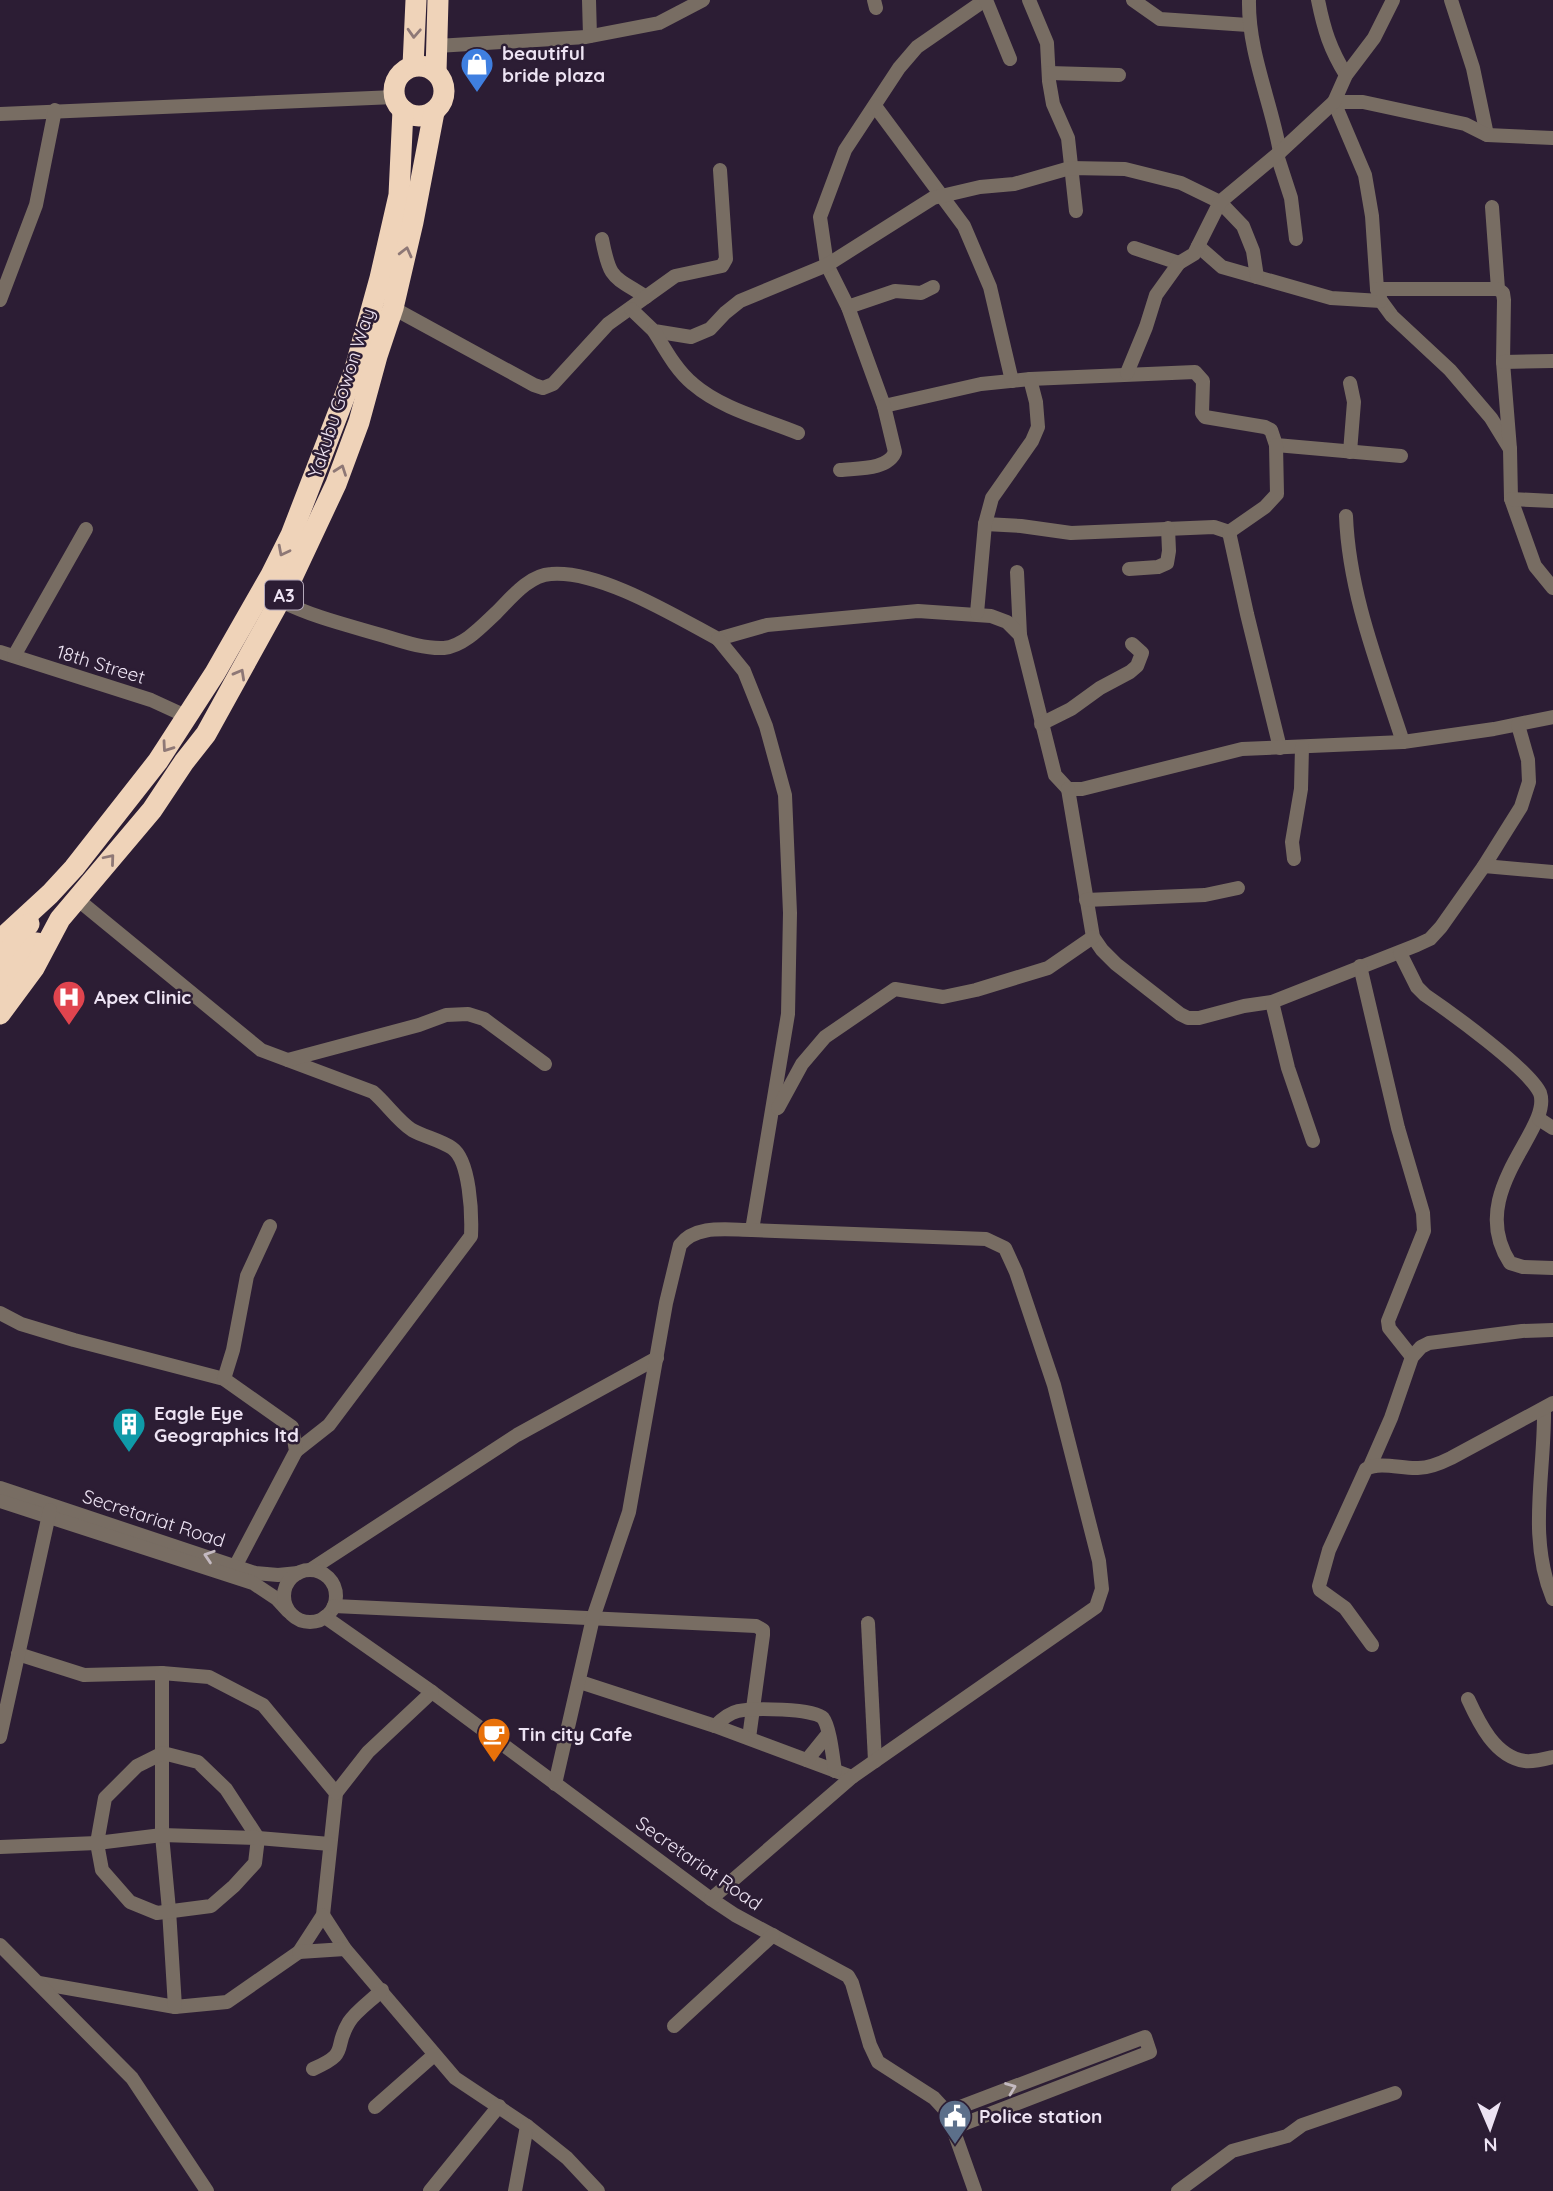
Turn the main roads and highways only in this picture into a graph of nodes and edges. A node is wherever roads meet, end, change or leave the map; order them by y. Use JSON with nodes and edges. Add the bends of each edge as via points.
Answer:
{"nodes":[{"id":1,"x":416,"y":0,"type":"edge"},
{"id":2,"x":438,"y":0,"type":"edge"},
{"id":3,"x":413,"y":66,"type":"junction"},
{"id":4,"x":436,"y":72,"type":"junction"},
{"id":5,"x":399,"y":104,"type":"junction"},
{"id":6,"x":434,"y":112,"type":"junction"},
{"id":7,"x":50,"y":894,"type":"junction"},
{"id":8,"x":60,"y":919,"type":"junction"},
{"id":9,"x":0,"y":940,"type":"edge"},
{"id":10,"x":0,"y":963,"type":"edge"},
{"id":11,"x":0,"y":987,"type":"edge"},
{"id":12,"x":0,"y":1014,"type":"edge"}],
"edges":[{"from":1,"to":3,"type":"highway","one_way":true},
{"from":2,"to":4,"type":"highway"},
{"from":3,"to":4,"type":"highway"},
{"from":3,"to":5,"type":"highway","via":[[396,81]]},
{"from":4,"to":6,"type":"highway","via":[[445,89],[443,102]]},
{"from":5,"to":6,"type":"highway","via":[[409,114]]},
{"from":5,"to":7,"type":"highway","name":"Yakubu Gowon Way","number":"A3","one_way":true,"via":[[401,171],[380,278],[343,403],[287,544],[188,717]]},
{"from":8,"to":6,"type":"highway","name":"Yakubu Gowon Way","number":"A3","one_way":true,"via":[[152,810],[206,734],[281,601],[336,484],[393,309]]},
{"from":7,"to":9,"type":"highway","name":"Yakubu Gowon Way","number":"A3"},
{"from":7,"to":10,"type":"highway"},
{"from":8,"to":11,"type":"highway"},
{"from":8,"to":12,"type":"highway","name":"Yakubu Gowon Way","number":"A3","via":[[34,968]]}]}
